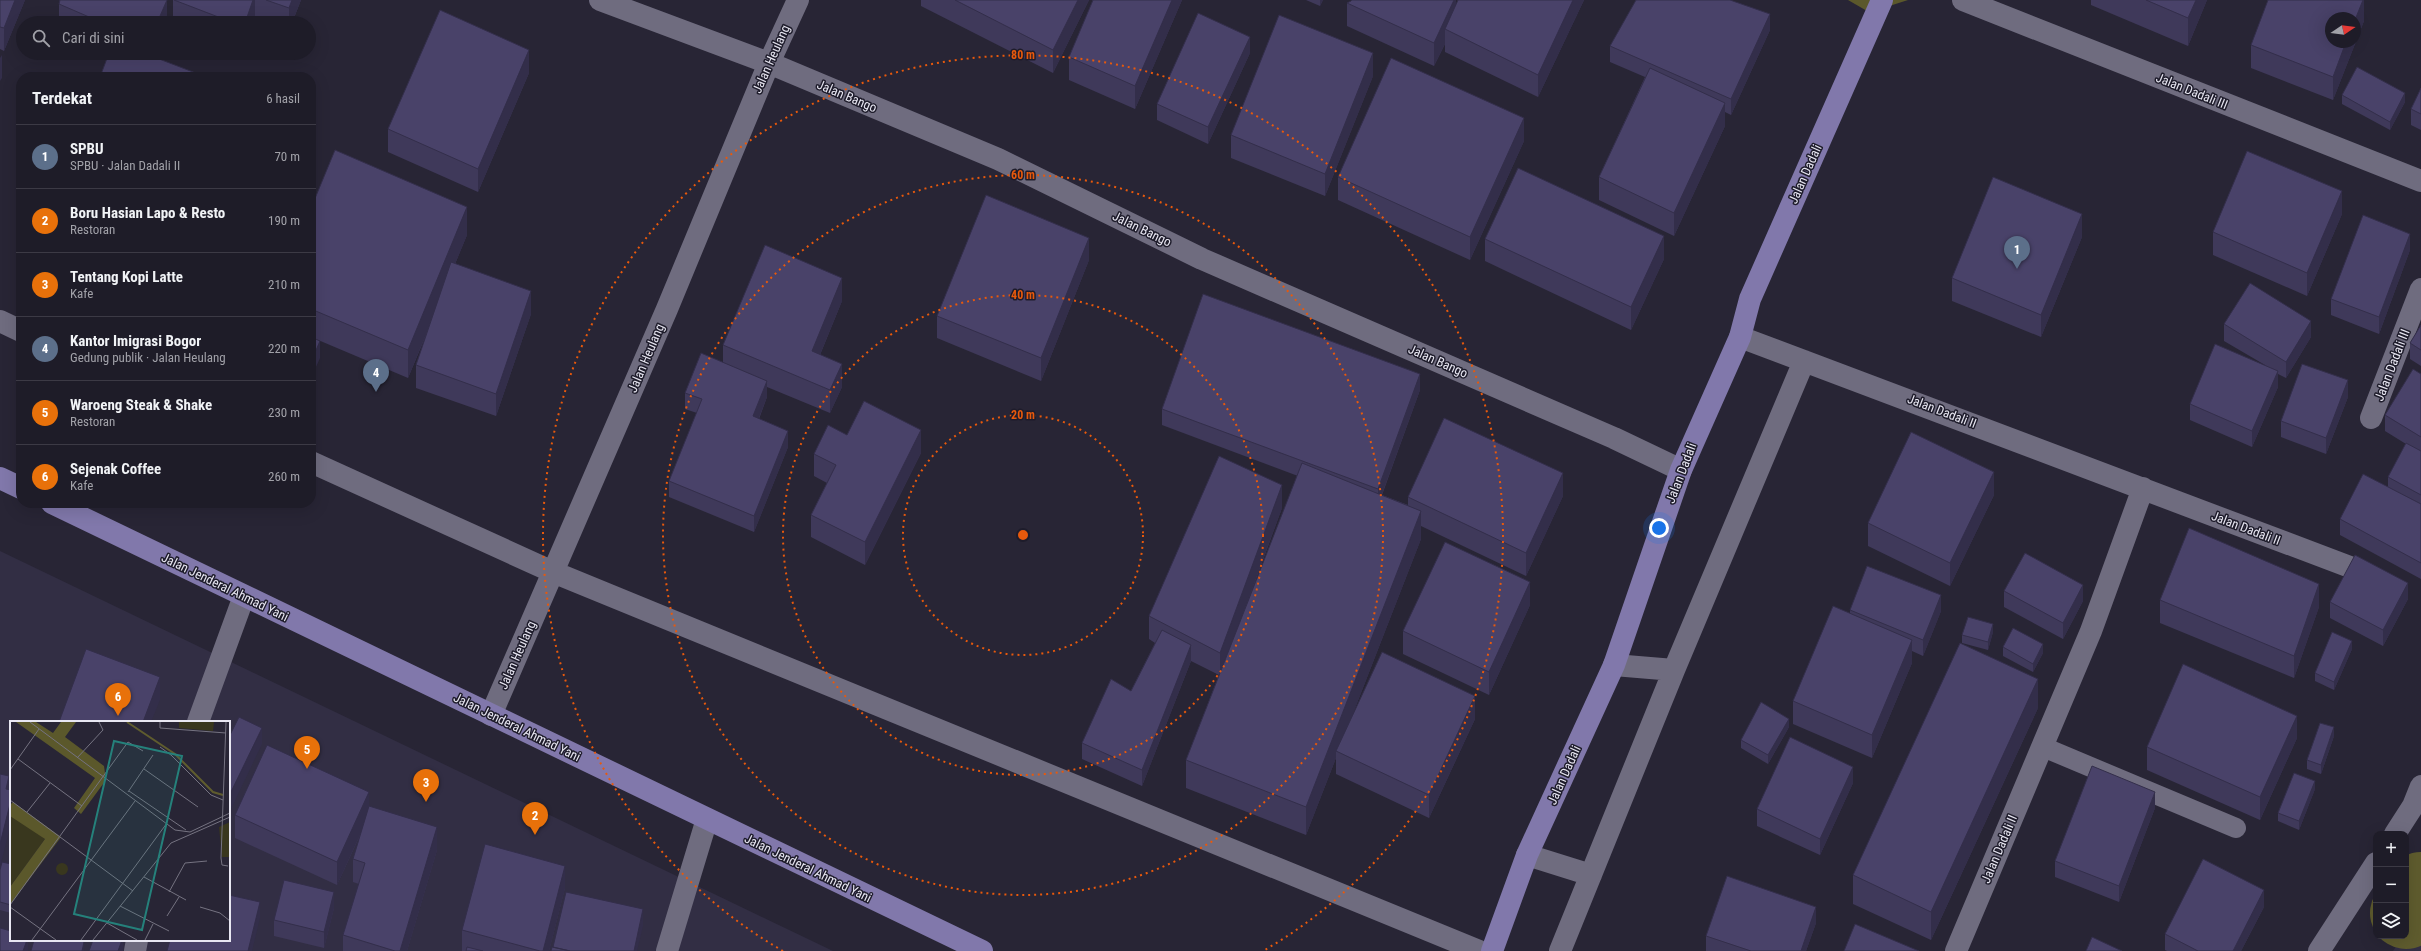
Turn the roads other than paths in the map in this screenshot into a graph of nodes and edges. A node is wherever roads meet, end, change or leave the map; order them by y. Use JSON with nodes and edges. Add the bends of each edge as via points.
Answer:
{"nodes":[{"id":1,"x":600,"y":0,"type":"edge"},
{"id":2,"x":798,"y":0,"type":"edge"},
{"id":3,"x":1882,"y":0,"type":"edge"},
{"id":4,"x":1963,"y":0,"type":"edge"},
{"id":5,"x":769,"y":63,"type":"junction"},
{"id":6,"x":2421,"y":181,"type":"edge"},
{"id":7,"x":2421,"y":289,"type":"edge"},
{"id":8,"x":0,"y":321,"type":"edge"},
{"id":9,"x":16,"y":329,"type":"edge"},
{"id":10,"x":1740,"y":337,"type":"junction"},
{"id":11,"x":1804,"y":361,"type":"junction"},
{"id":12,"x":2371,"y":418,"type":"dead end"},
{"id":13,"x":316,"y":464,"type":"edge"},
{"id":14,"x":1680,"y":470,"type":"junction"},
{"id":15,"x":0,"y":478,"type":"edge"},
{"id":16,"x":16,"y":486,"type":"edge"},
{"id":17,"x":2143,"y":488,"type":"junction"},
{"id":18,"x":62,"y":508,"type":"edge"},
{"id":19,"x":2350,"y":567,"type":"edge"},
{"id":20,"x":553,"y":572,"type":"junction"},
{"id":21,"x":244,"y":596,"type":"junction"},
{"id":22,"x":1614,"y":665,"type":"junction"},
{"id":23,"x":1674,"y":670,"type":"junction"},
{"id":24,"x":491,"y":715,"type":"junction"},
{"id":25,"x":198,"y":721,"type":"edge"},
{"id":26,"x":2043,"y":747,"type":"junction"},
{"id":27,"x":2421,"y":786,"type":"edge"},
{"id":28,"x":707,"y":819,"type":"junction"},
{"id":29,"x":2236,"y":828,"type":"dead end"},
{"id":30,"x":2397,"y":831,"type":"edge"},
{"id":31,"x":1527,"y":856,"type":"junction"},
{"id":32,"x":2373,"y":867,"type":"edge"},
{"id":33,"x":1591,"y":875,"type":"junction"},
{"id":34,"x":137,"y":941,"type":"edge"},
{"id":35,"x":135,"y":951,"type":"edge"},
{"id":36,"x":667,"y":951,"type":"edge"},
{"id":37,"x":982,"y":951,"type":"edge"},
{"id":38,"x":1479,"y":951,"type":"edge"},
{"id":39,"x":1492,"y":951,"type":"edge"},
{"id":40,"x":1560,"y":951,"type":"edge"},
{"id":41,"x":1956,"y":951,"type":"edge"},
{"id":42,"x":2319,"y":951,"type":"edge"}],
"edges":[{"from":1,"to":5,"type":"street","name":"Jalan Bango"},
{"from":2,"to":5,"type":"street","name":"Jalan Heulang"},
{"from":3,"to":10,"type":"main road","name":"Jalan Dadali","via":[[1750,299]]},
{"from":4,"to":6,"type":"street","name":"Jalan Dadali III"},
{"from":5,"to":14,"type":"street","name":"Jalan Bango","via":[[998,159],[1202,259],[1607,435]]},
{"from":5,"to":20,"type":"street","name":"Jalan Heulang","via":[[667,309]]},
{"from":7,"to":12,"type":"street","name":"Jalan Dadali III"},
{"from":8,"to":9,"type":"street"},
{"from":10,"to":11,"type":"street","name":"Jalan Dadali II"},
{"from":10,"to":14,"type":"main road","name":"Jalan Dadali"},
{"from":11,"to":17,"type":"street","name":"Jalan Dadali II"},
{"from":11,"to":23,"type":"street"},
{"from":13,"to":20,"type":"street"},
{"from":14,"to":22,"type":"main road","name":"Jalan Dadali"},
{"from":15,"to":16,"type":"main road"},
{"from":17,"to":19,"type":"street","name":"Jalan Dadali II"},
{"from":17,"to":26,"type":"street","name":"Jalan Dadali II","via":[[2091,631]]},
{"from":18,"to":21,"type":"main road","name":"Jalan Jenderal Ahmad Yani"},
{"from":20,"to":24,"type":"street","name":"Jalan Heulang"},
{"from":20,"to":38,"type":"street"},
{"from":21,"to":24,"type":"main road","name":"Jalan Jenderal Ahmad Yani"},
{"from":21,"to":25,"type":"street"},
{"from":22,"to":23,"type":"street"},
{"from":22,"to":31,"type":"main road","name":"Jalan Dadali"},
{"from":23,"to":33,"type":"street"},
{"from":24,"to":28,"type":"main road","name":"Jalan Jenderal Ahmad Yani"},
{"from":26,"to":29,"type":"lane"},
{"from":26,"to":41,"type":"street","name":"Jalan Dadali II"},
{"from":27,"to":30,"type":"street","via":[[2413,806]]},
{"from":28,"to":36,"type":"street"},
{"from":28,"to":37,"type":"main road","name":"Jalan Jenderal Ahmad Yani"},
{"from":31,"to":33,"type":"street"},
{"from":31,"to":39,"type":"main road","name":"Jalan Dadali"},
{"from":32,"to":42,"type":"street"},
{"from":33,"to":40,"type":"street"},
{"from":34,"to":35,"type":"street"}]}
